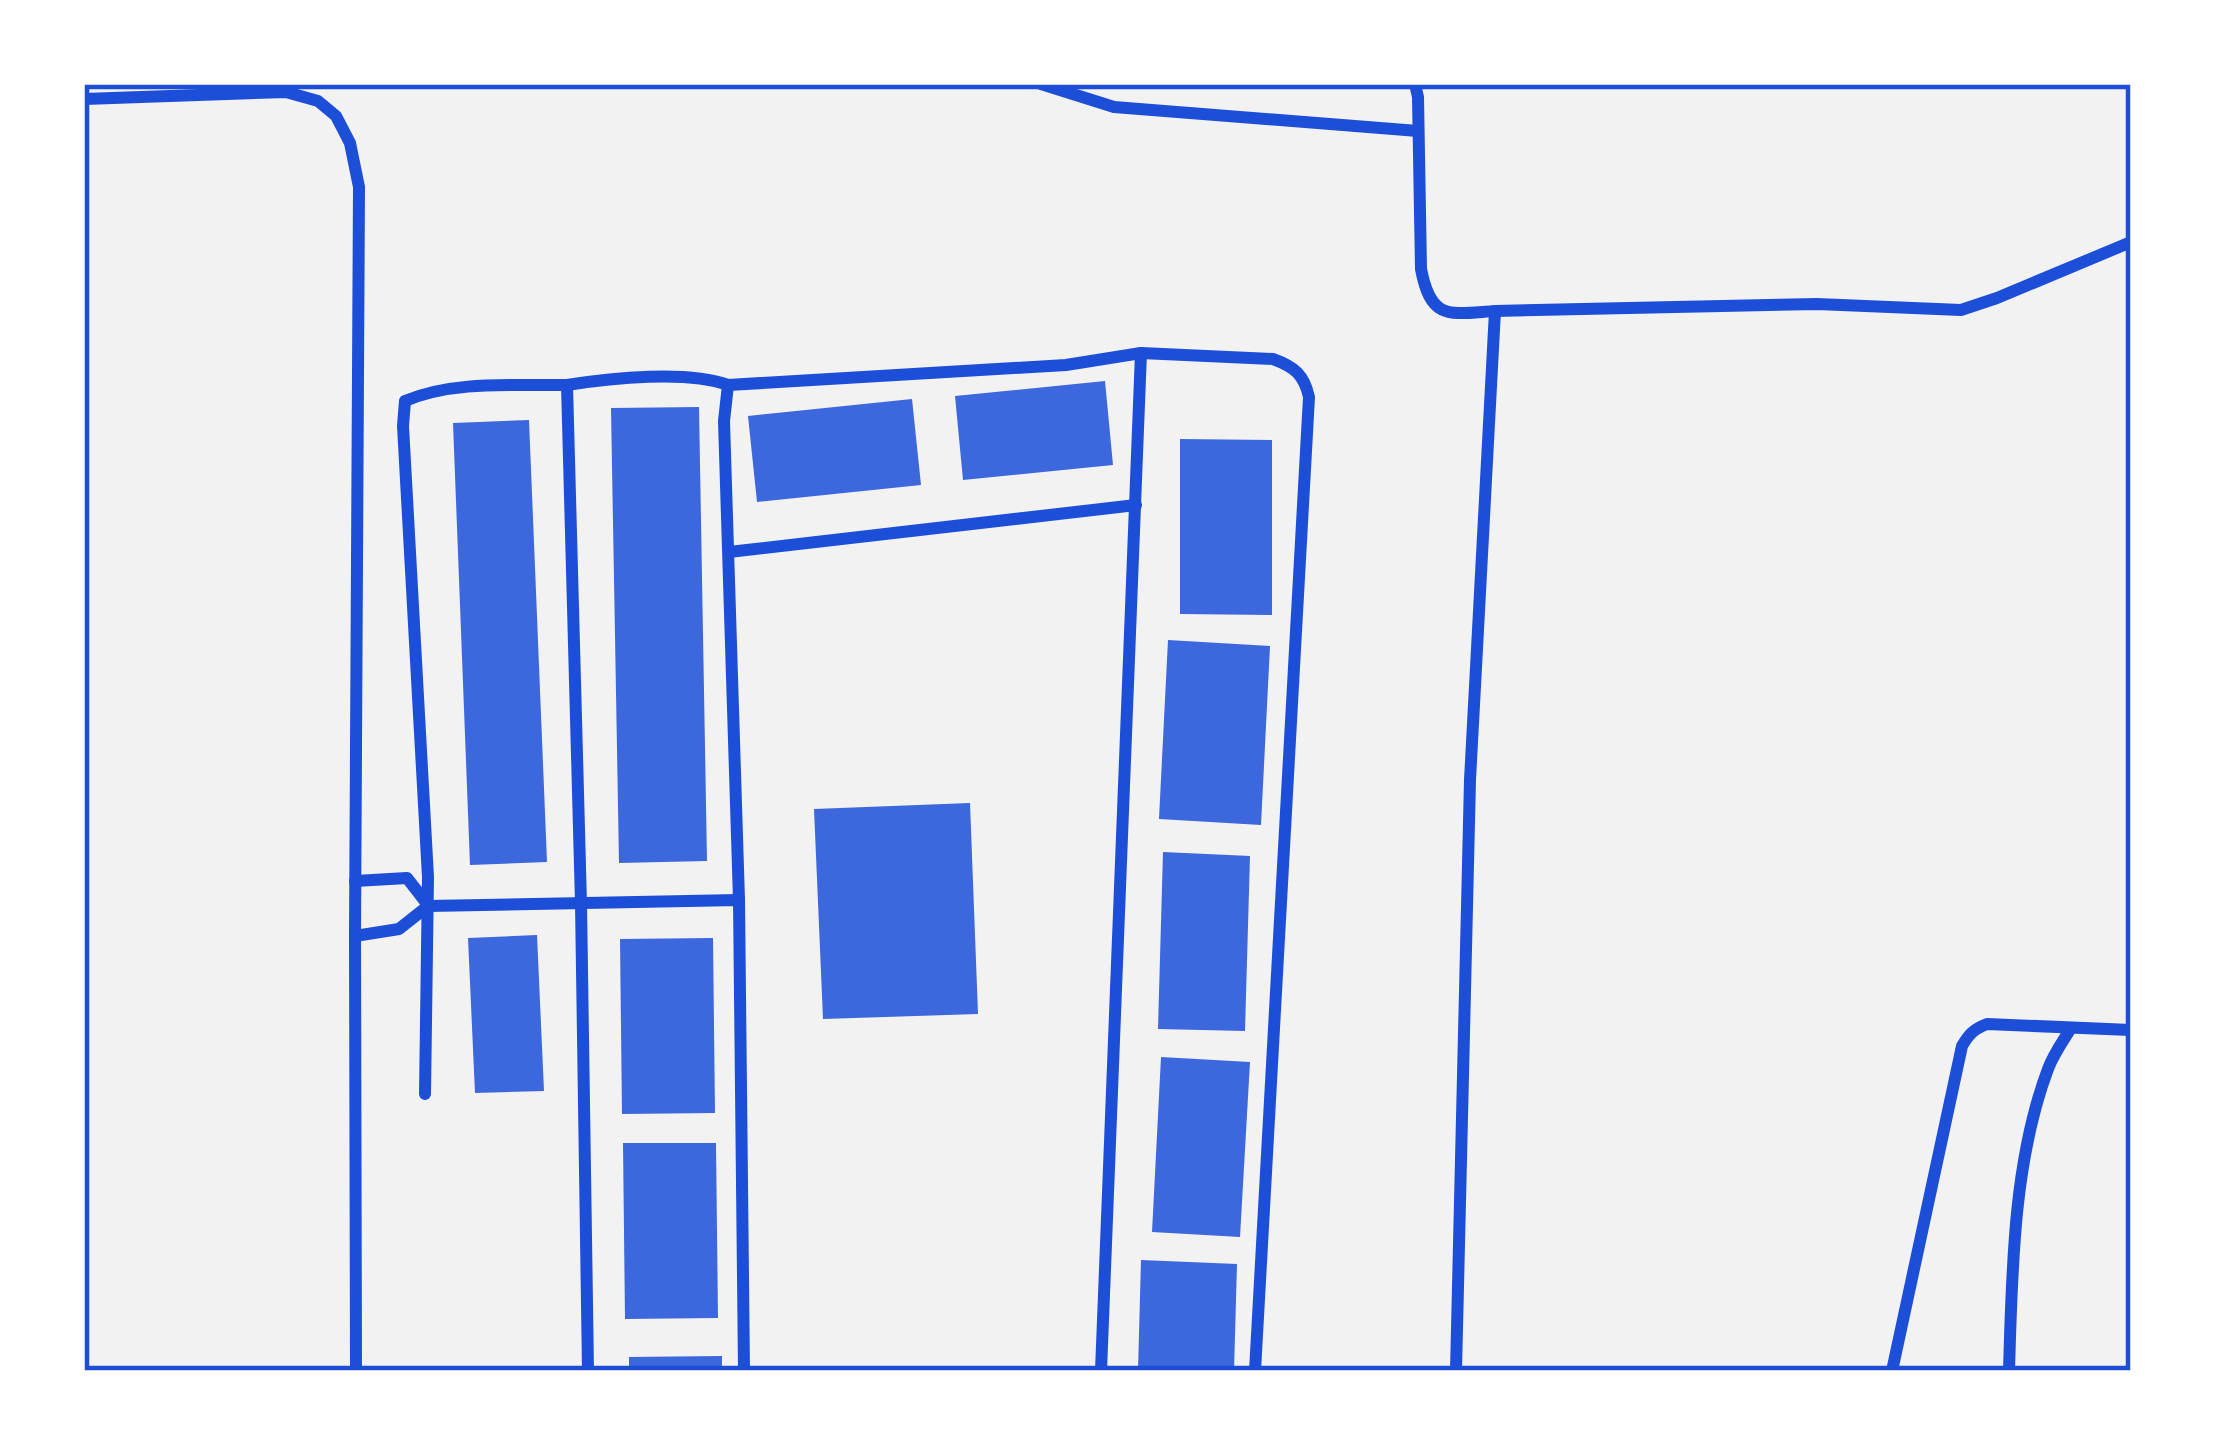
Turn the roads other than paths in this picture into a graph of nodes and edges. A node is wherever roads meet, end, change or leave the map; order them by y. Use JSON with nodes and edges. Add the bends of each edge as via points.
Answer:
{"nodes":[{"id":1,"x":1041,"y":84,"type":"edge"},
{"id":2,"x":1414,"y":84,"type":"edge"},
{"id":3,"x":84,"y":98,"type":"edge"},
{"id":4,"x":1418,"y":131,"type":"junction"},
{"id":5,"x":2131,"y":242,"type":"edge"},
{"id":6,"x":1495,"y":311,"type":"junction"},
{"id":7,"x":1141,"y":353,"type":"junction"},
{"id":8,"x":567,"y":386,"type":"junction"},
{"id":9,"x":728,"y":386,"type":"junction"},
{"id":10,"x":1136,"y":505,"type":"junction"},
{"id":11,"x":729,"y":552,"type":"junction"},
{"id":12,"x":355,"y":881,"type":"junction"},
{"id":13,"x":740,"y":900,"type":"junction"},
{"id":14,"x":581,"y":904,"type":"junction"},
{"id":15,"x":428,"y":906,"type":"junction"},
{"id":16,"x":355,"y":936,"type":"junction"},
{"id":17,"x":2071,"y":1028,"type":"junction"},
{"id":18,"x":2131,"y":1030,"type":"edge"},
{"id":19,"x":425,"y":1094,"type":"dead end"},
{"id":20,"x":356,"y":1371,"type":"edge"},
{"id":21,"x":589,"y":1371,"type":"edge"},
{"id":22,"x":744,"y":1371,"type":"edge"},
{"id":23,"x":1101,"y":1371,"type":"edge"},
{"id":24,"x":1256,"y":1371,"type":"edge"},
{"id":25,"x":1456,"y":1371,"type":"edge"},
{"id":26,"x":1892,"y":1371,"type":"edge"},
{"id":27,"x":2009,"y":1371,"type":"edge"}],
"edges":[{"from":1,"to":4,"type":"street","via":[[1114,107]]},
{"from":2,"to":4,"type":"street"},
{"from":3,"to":12,"type":"street","via":[[286,92],[318,101],[350,143],[359,187]]},
{"from":4,"to":6,"type":"street","via":[[1424,288],[1440,311]]},
{"from":5,"to":6,"type":"street","via":[[1961,310],[1817,304]]},
{"from":6,"to":25,"type":"street","via":[[1470,780]]},
{"from":7,"to":9,"type":"street"},
{"from":7,"to":10,"type":"street"},
{"from":7,"to":24,"type":"street","via":[[1273,359],[1305,379],[1310,398]]},
{"from":8,"to":9,"type":"street","via":[[706,377]]},
{"from":8,"to":14,"type":"street"},
{"from":8,"to":15,"type":"street","via":[[488,386],[405,401]]},
{"from":9,"to":11,"type":"street"},
{"from":10,"to":11,"type":"street"},
{"from":10,"to":23,"type":"street"},
{"from":11,"to":13,"type":"street"},
{"from":12,"to":15,"type":"street","via":[[407,878]]},
{"from":12,"to":16,"type":"street"},
{"from":13,"to":14,"type":"street"},
{"from":13,"to":22,"type":"street"},
{"from":14,"to":15,"type":"street"},
{"from":14,"to":21,"type":"street"},
{"from":15,"to":16,"type":"street","via":[[399,929]]},
{"from":15,"to":19,"type":"street"},
{"from":16,"to":20,"type":"street"},
{"from":17,"to":18,"type":"street"},
{"from":17,"to":26,"type":"street","via":[[1987,1024],[1962,1046]]},
{"from":17,"to":27,"type":"street","via":[[2049,1065],[2029,1134],[2012,1260]]}]}
